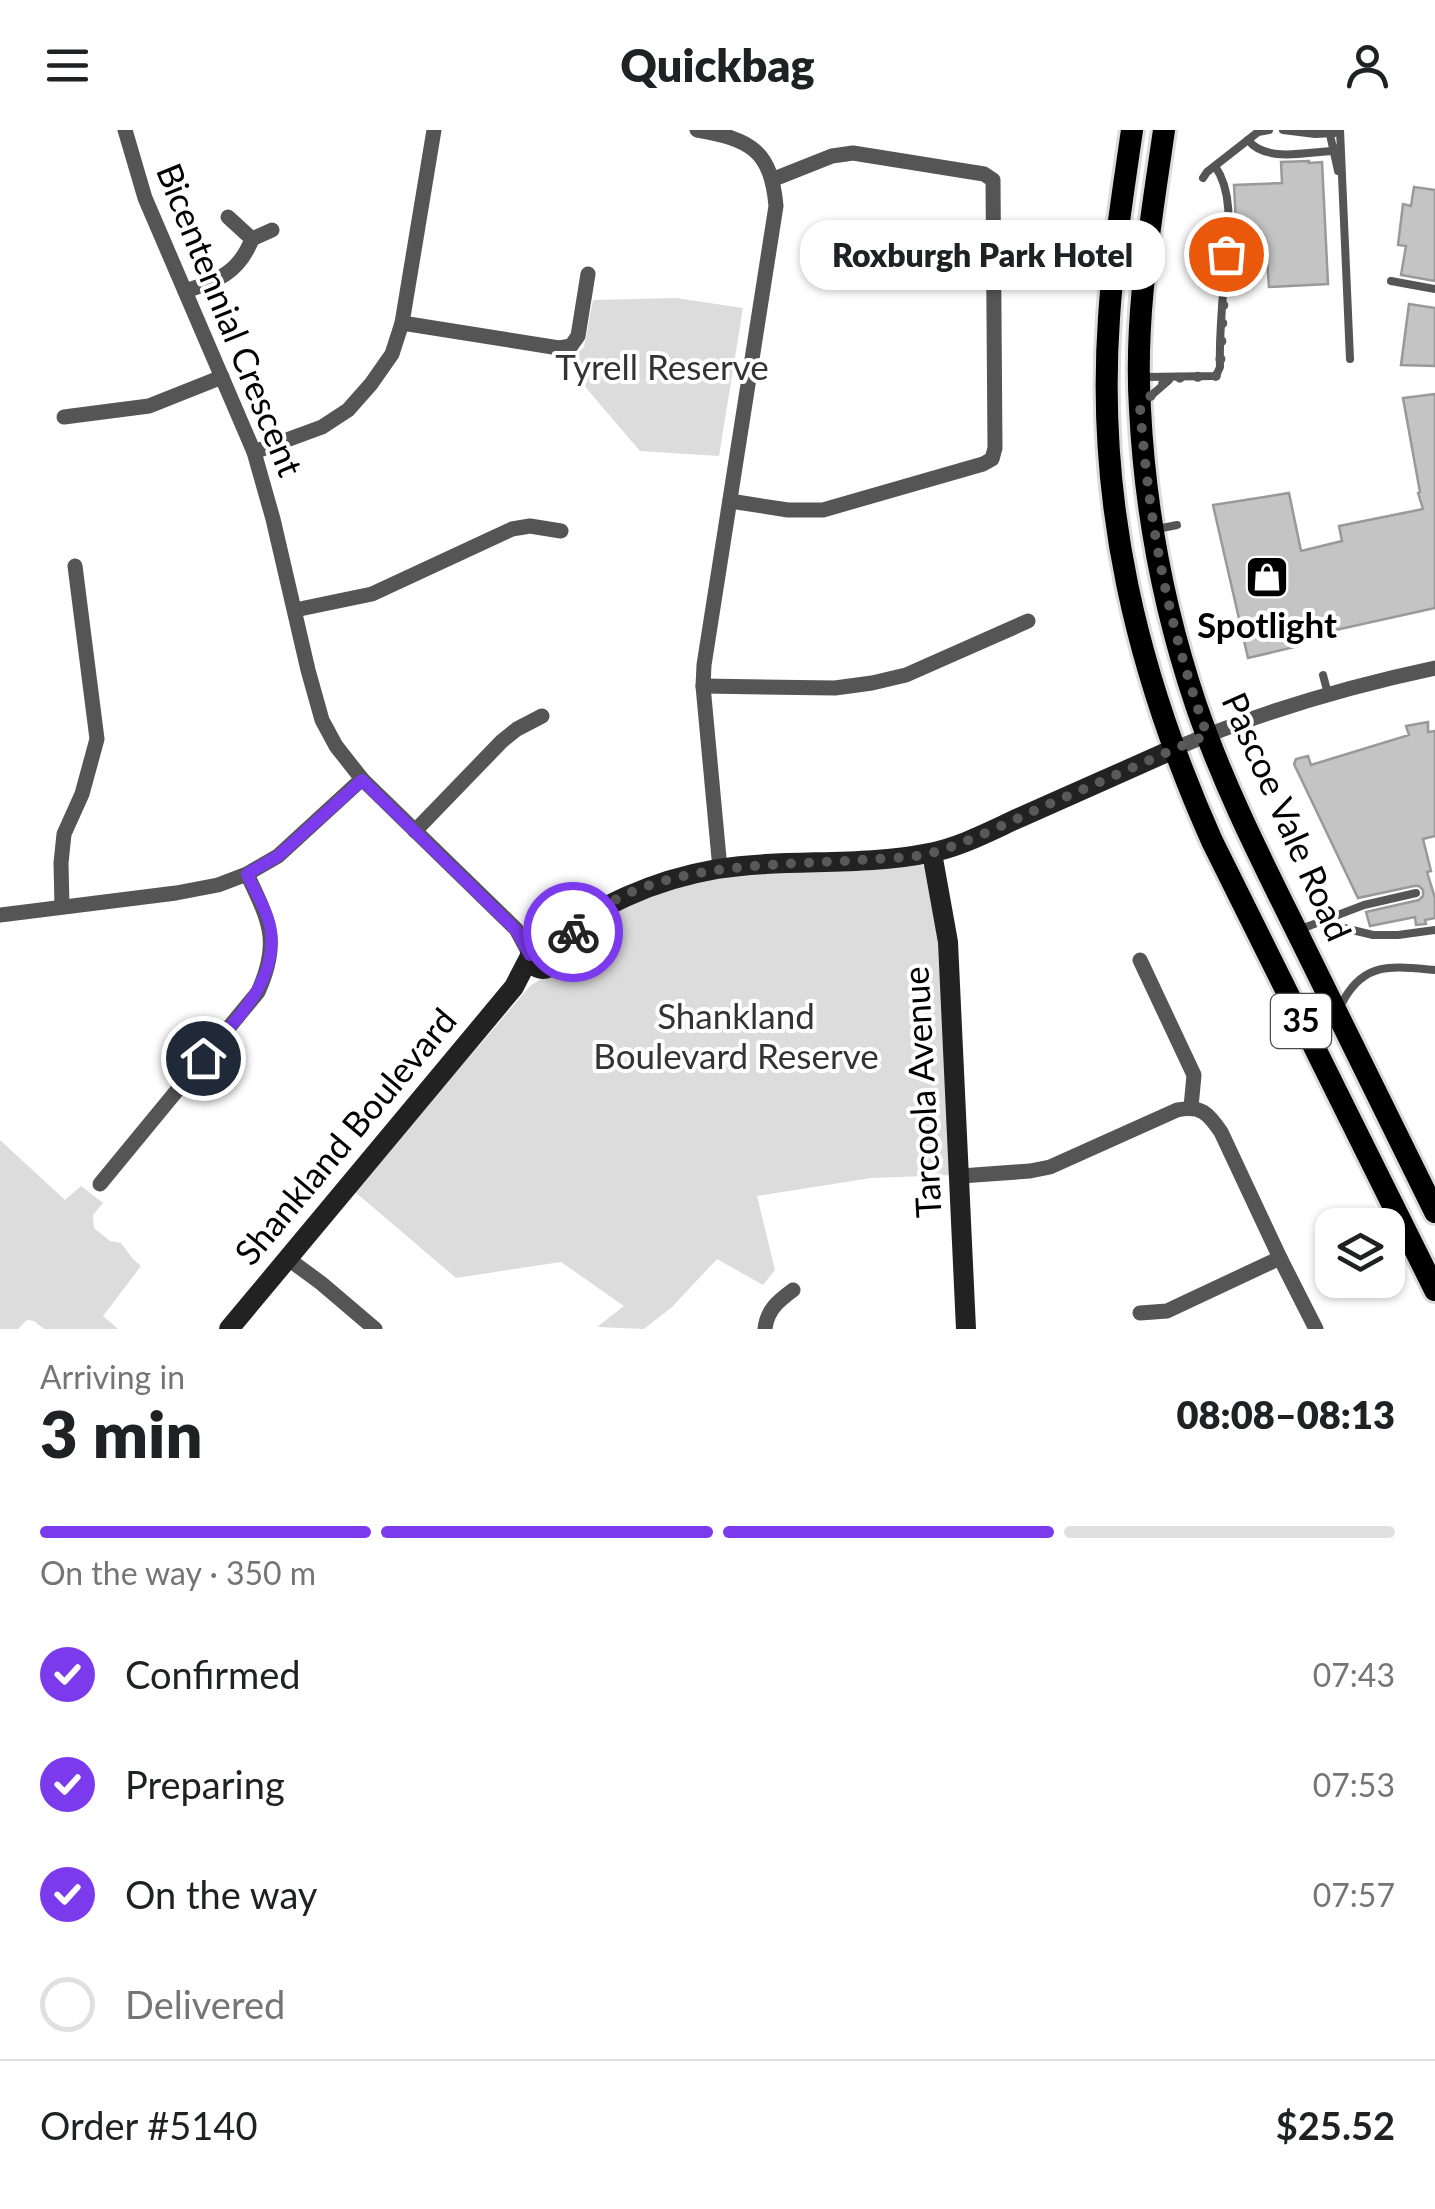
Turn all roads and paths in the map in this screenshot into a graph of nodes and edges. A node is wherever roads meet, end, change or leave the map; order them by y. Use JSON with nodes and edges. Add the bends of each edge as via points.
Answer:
{"nodes":[{"id":1,"x":126,"y":130,"type":"edge"},
{"id":2,"x":434,"y":130,"type":"edge"},
{"id":3,"x":698,"y":130,"type":"edge"},
{"id":4,"x":1120,"y":130,"type":"edge"},
{"id":5,"x":1132,"y":130,"type":"edge"},
{"id":6,"x":1164,"y":130,"type":"edge"},
{"id":7,"x":1268,"y":130,"type":"edge"},
{"id":8,"x":1284,"y":130,"type":"edge"},
{"id":9,"x":1334,"y":131,"type":"edge"},
{"id":10,"x":1248,"y":140,"type":"junction"},
{"id":11,"x":1337,"y":149,"type":"junction"},
{"id":12,"x":1215,"y":166,"type":"junction"},
{"id":13,"x":1126,"y":174,"type":"junction"},
{"id":14,"x":1204,"y":178,"type":"dead end"},
{"id":15,"x":774,"y":179,"type":"junction"},
{"id":16,"x":228,"y":216,"type":"dead end"},
{"id":17,"x":272,"y":230,"type":"dead end"},
{"id":18,"x":252,"y":239,"type":"junction"},
{"id":19,"x":588,"y":274,"type":"dead end"},
{"id":20,"x":1391,"y":281,"type":"dead end"},
{"id":21,"x":1435,"y":289,"type":"edge"},
{"id":22,"x":185,"y":291,"type":"junction"},
{"id":23,"x":402,"y":323,"type":"junction"},
{"id":24,"x":1350,"y":359,"type":"dead end"},
{"id":25,"x":222,"y":376,"type":"junction"},
{"id":26,"x":1139,"y":377,"type":"junction"},
{"id":27,"x":1173,"y":378,"type":"junction"},
{"id":28,"x":1107,"y":401,"type":"junction"},
{"id":29,"x":1140,"y":407,"type":"junction"},
{"id":30,"x":64,"y":417,"type":"dead end"},
{"id":31,"x":254,"y":452,"type":"junction"},
{"id":32,"x":730,"y":501,"type":"junction"},
{"id":33,"x":1177,"y":525,"type":"dead end"},
{"id":34,"x":1153,"y":530,"type":"junction"},
{"id":35,"x":561,"y":531,"type":"dead end"},
{"id":36,"x":75,"y":566,"type":"dead end"},
{"id":37,"x":295,"y":610,"type":"junction"},
{"id":38,"x":1028,"y":621,"type":"dead end"},
{"id":39,"x":1435,"y":668,"type":"edge"},
{"id":40,"x":1323,"y":675,"type":"dead end"},
{"id":41,"x":703,"y":686,"type":"junction"},
{"id":42,"x":1328,"y":694,"type":"junction"},
{"id":43,"x":542,"y":716,"type":"dead end"},
{"id":44,"x":1207,"y":735,"type":"junction"},
{"id":45,"x":1174,"y":750,"type":"junction"},
{"id":46,"x":362,"y":780,"type":"junction"},
{"id":47,"x":415,"y":831,"type":"junction"},
{"id":48,"x":932,"y":853,"type":"junction"},
{"id":49,"x":720,"y":869,"type":"junction"},
{"id":50,"x":247,"y":874,"type":"junction"},
{"id":51,"x":1416,"y":894,"type":"dead end"},
{"id":52,"x":62,"y":906,"type":"junction"},
{"id":53,"x":0,"y":915,"type":"edge"},
{"id":54,"x":1320,"y":922,"type":"junction"},
{"id":55,"x":1435,"y":930,"type":"edge"},
{"id":56,"x":1296,"y":931,"type":"junction"},
{"id":57,"x":541,"y":953,"type":"junction"},
{"id":58,"x":1139,"y":957,"type":"dead end"},
{"id":59,"x":1435,"y":970,"type":"edge"},
{"id":60,"x":1337,"y":1014,"type":"junction"},
{"id":61,"x":1192,"y":1107,"type":"junction"},
{"id":62,"x":961,"y":1176,"type":"junction"},
{"id":63,"x":100,"y":1184,"type":"dead end"},
{"id":64,"x":1435,"y":1212,"type":"edge"},
{"id":65,"x":288,"y":1258,"type":"junction"},
{"id":66,"x":1280,"y":1258,"type":"junction"},
{"id":67,"x":795,"y":1289,"type":"dead end"},
{"id":68,"x":1435,"y":1290,"type":"edge"},
{"id":69,"x":1139,"y":1312,"type":"dead end"},
{"id":70,"x":228,"y":1329,"type":"edge"},
{"id":71,"x":375,"y":1329,"type":"edge"},
{"id":72,"x":765,"y":1329,"type":"edge"},
{"id":73,"x":966,"y":1329,"type":"edge"},
{"id":74,"x":1316,"y":1329,"type":"edge"}],
"edges":[{"from":1,"to":22,"type":"street","name":"Bicentennial Crescent","via":[[145,198]]},
{"from":2,"to":23,"type":"street"},
{"from":3,"to":15,"type":"street","via":[[751,145]]},
{"from":4,"to":13,"type":"main road"},
{"from":5,"to":13,"type":"main road","name":"Pascoe Vale Road","number":"35"},
{"from":6,"to":26,"type":"main road","name":"Pascoe Vale Road","number":"35","via":[[1142,291]]},
{"from":7,"to":10,"type":"lane"},
{"from":8,"to":9,"type":"lane"},
{"from":9,"to":11,"type":"lane"},
{"from":10,"to":11,"type":"lane","via":[[1273,154]]},
{"from":10,"to":12,"type":"lane"},
{"from":11,"to":24,"type":"lane"},
{"from":12,"to":14,"type":"lane"},
{"from":12,"to":27,"type":"lane","via":[[1226,189],[1229,230],[1220,367],[1216,376]]},
{"from":13,"to":28,"type":"main road","name":"Pascoe Vale Road","number":"35","via":[[1108,322]]},
{"from":15,"to":32,"type":"street","via":[[776,206]]},
{"from":15,"to":32,"type":"street","via":[[853,153],[994,180],[995,448],[984,464],[823,510]]},
{"from":16,"to":18,"type":"street"},
{"from":17,"to":18,"type":"street"},
{"from":18,"to":22,"type":"street","via":[[232,270]]},
{"from":19,"to":23,"type":"street","via":[[571,346]]},
{"from":20,"to":21,"type":"lane"},
{"from":22,"to":25,"type":"street","name":"Bicentennial Crescent"},
{"from":23,"to":31,"type":"street","via":[[392,354],[348,410]]},
{"from":25,"to":30,"type":"street","via":[[149,406]]},
{"from":25,"to":31,"type":"street","name":"Bicentennial Crescent"},
{"from":26,"to":27,"type":"lane"},
{"from":26,"to":28,"type":"main road","via":[[1123,382]]},
{"from":26,"to":29,"type":"main road","name":"Pascoe Vale Road","number":"35"},
{"from":27,"to":29,"type":"lane"},
{"from":28,"to":45,"type":"main road","name":"Pascoe Vale Road","number":"35","via":[[1121,562]]},
{"from":29,"to":34,"type":"main road","name":"Pascoe Vale Road","number":"35"},
{"from":31,"to":37,"type":"street","name":"Bicentennial Crescent"},
{"from":32,"to":41,"type":"street"},
{"from":33,"to":34,"type":"lane"},
{"from":34,"to":44,"type":"main road","name":"Pascoe Vale Road","number":"35","via":[[1175,637]]},
{"from":35,"to":37,"type":"street","via":[[512,529],[372,594]]},
{"from":36,"to":52,"type":"street","via":[[97,740],[64,834]]},
{"from":37,"to":46,"type":"street","name":"Bicentennial Crescent","via":[[322,720]]},
{"from":38,"to":41,"type":"street","via":[[906,676],[872,684]]},
{"from":39,"to":42,"type":"street"},
{"from":40,"to":42,"type":"lane"},
{"from":41,"to":49,"type":"street"},
{"from":42,"to":44,"type":"street"},
{"from":43,"to":47,"type":"street","via":[[502,741]]},
{"from":44,"to":45,"type":"street"},
{"from":44,"to":56,"type":"main road","name":"Pascoe Vale Road","number":"35"},
{"from":45,"to":48,"type":"street","name":"Shankland Boulevard"},
{"from":45,"to":68,"type":"main road","name":"Pascoe Vale Road","number":"35","via":[[1212,841]]},
{"from":46,"to":47,"type":"street","name":"Bicentennial Crescent"},
{"from":46,"to":50,"type":"street","via":[[278,856]]},
{"from":47,"to":57,"type":"street","name":"Bicentennial Crescent"},
{"from":48,"to":49,"type":"street","name":"Shankland Boulevard"},
{"from":48,"to":62,"type":"street","name":"Tarcoola Avenue","via":[[948,942]]},
{"from":49,"to":57,"type":"street","name":"Shankland Boulevard","via":[[626,895]]},
{"from":50,"to":52,"type":"street","via":[[176,893]]},
{"from":50,"to":63,"type":"street","via":[[272,930],[258,992]]},
{"from":51,"to":54,"type":"lane"},
{"from":52,"to":53,"type":"street"},
{"from":54,"to":55,"type":"lane","via":[[1373,935]]},
{"from":54,"to":56,"type":"lane"},
{"from":56,"to":60,"type":"main road","name":"Pascoe Vale Road","number":"35"},
{"from":57,"to":65,"type":"street","name":"Shankland Boulevard"},
{"from":58,"to":61,"type":"street","via":[[1194,1075]]},
{"from":59,"to":60,"type":"lane","via":[[1399,966],[1370,972],[1351,987]]},
{"from":60,"to":64,"type":"main road","name":"Pascoe Vale Road","number":"35"},
{"from":61,"to":62,"type":"street","via":[[1050,1167]]},
{"from":61,"to":66,"type":"street","via":[[1221,1132]]},
{"from":62,"to":73,"type":"street","name":"Tarcoola Avenue"},
{"from":65,"to":70,"type":"street","name":"Shankland Boulevard"},
{"from":65,"to":71,"type":"street"},
{"from":66,"to":69,"type":"street","via":[[1167,1311]]},
{"from":66,"to":74,"type":"street"},
{"from":67,"to":72,"type":"street","via":[[771,1309]]}]}
